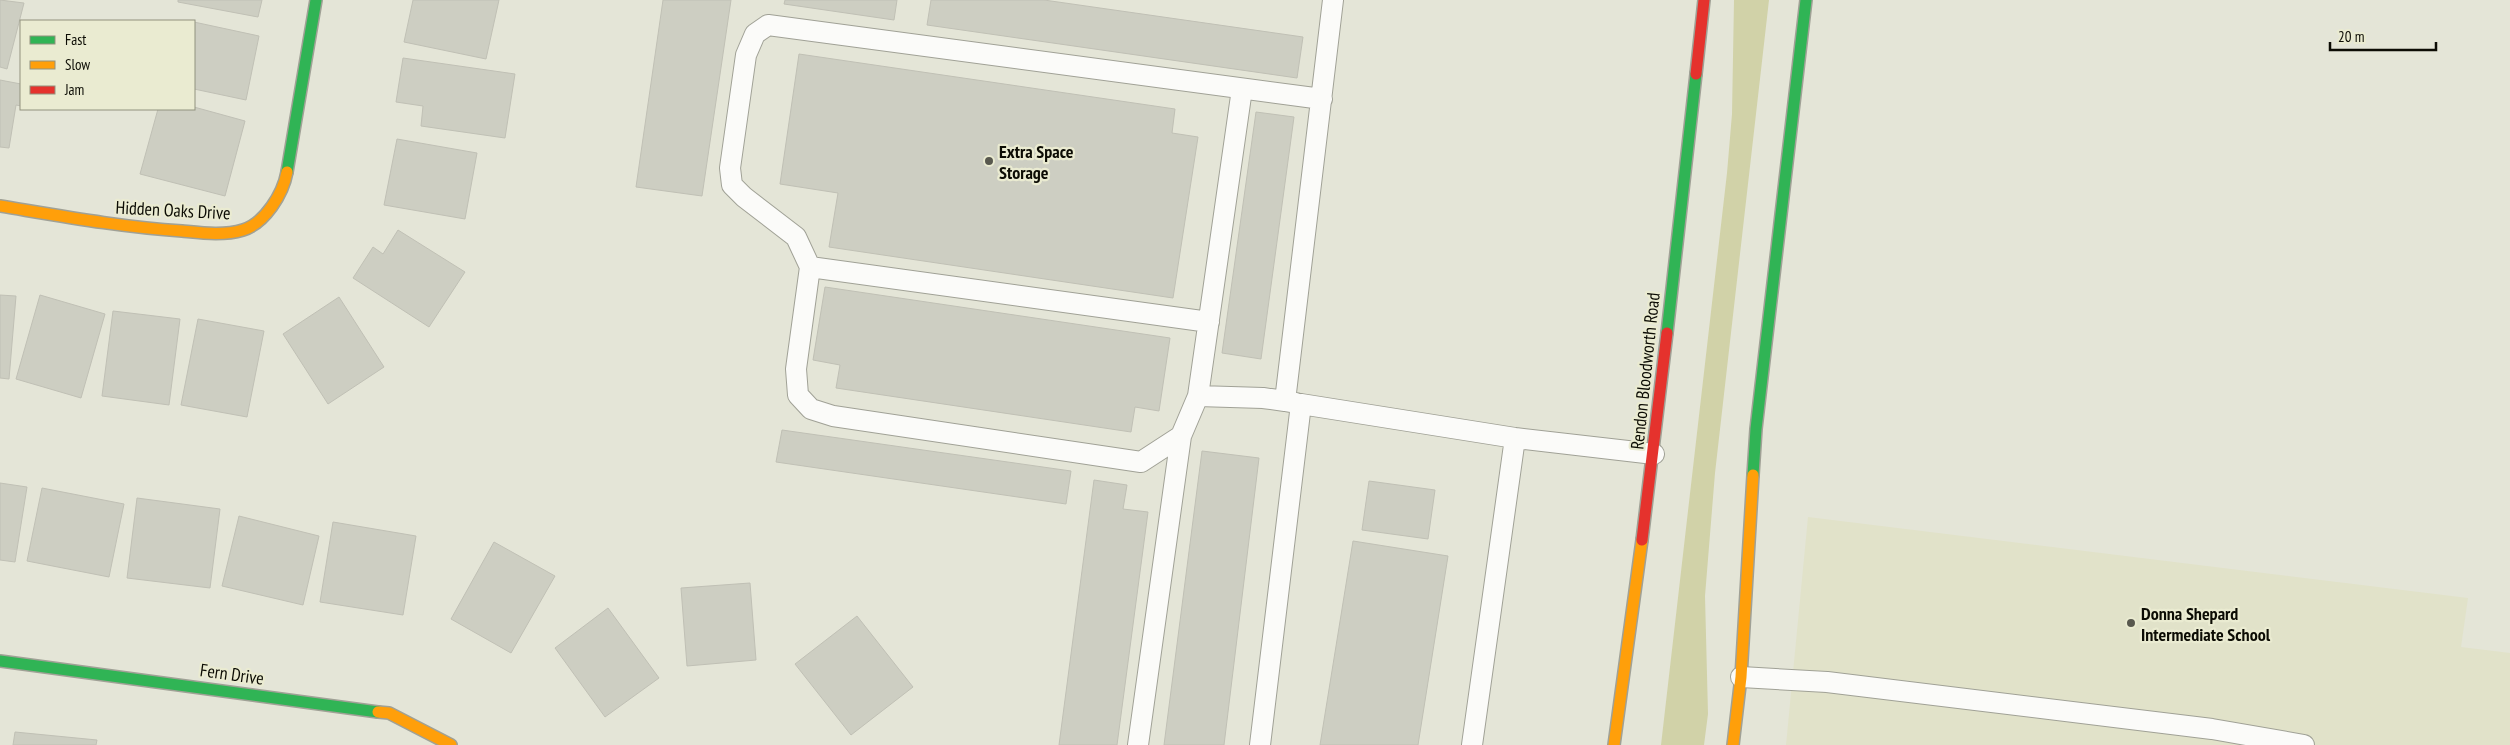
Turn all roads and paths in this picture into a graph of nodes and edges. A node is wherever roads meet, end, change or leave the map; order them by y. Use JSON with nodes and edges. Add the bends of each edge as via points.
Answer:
{"nodes":[{"id":1,"x":316,"y":0,"type":"edge"},
{"id":2,"x":1333,"y":0,"type":"edge"},
{"id":3,"x":1704,"y":0,"type":"edge"},
{"id":4,"x":1806,"y":0,"type":"edge"},
{"id":5,"x":1242,"y":89,"type":"junction"},
{"id":6,"x":1322,"y":99,"type":"junction"},
{"id":7,"x":0,"y":206,"type":"edge"},
{"id":8,"x":810,"y":266,"type":"junction"},
{"id":9,"x":1209,"y":322,"type":"junction"},
{"id":10,"x":1198,"y":396,"type":"junction"},
{"id":11,"x":1293,"y":402,"type":"junction"},
{"id":12,"x":1182,"y":436,"type":"junction"},
{"id":13,"x":1515,"y":438,"type":"junction"},
{"id":14,"x":1654,"y":454,"type":"junction"},
{"id":15,"x":0,"y":661,"type":"edge"},
{"id":16,"x":1741,"y":676,"type":"junction"},
{"id":17,"x":451,"y":745,"type":"edge"},
{"id":18,"x":1138,"y":745,"type":"edge"},
{"id":19,"x":1260,"y":745,"type":"edge"},
{"id":20,"x":1472,"y":745,"type":"edge"},
{"id":21,"x":1614,"y":745,"type":"edge"},
{"id":22,"x":1733,"y":745,"type":"edge"},
{"id":23,"x":2304,"y":745,"type":"edge"}],
"edges":[{"from":1,"to":7,"type":"main road","name":"Hidden Oaks Drive","via":[[286,184],[261,221],[244,230],[209,233],[137,228]]},
{"from":2,"to":6,"type":"lane"},
{"from":3,"to":14,"type":"main road","name":"Rendon Bloodworth Road"},
{"from":4,"to":16,"type":"main road","via":[[1756,429]]},
{"from":5,"to":6,"type":"lane"},
{"from":5,"to":8,"type":"lane","via":[[768,25],[755,34],[746,55],[730,168],[732,185],[796,237]]},
{"from":5,"to":9,"type":"lane"},
{"from":6,"to":11,"type":"lane"},
{"from":8,"to":9,"type":"lane"},
{"from":8,"to":12,"type":"lane","via":[[796,369],[798,395],[811,410],[833,416],[1141,462]]},
{"from":9,"to":10,"type":"lane"},
{"from":10,"to":11,"type":"lane"},
{"from":10,"to":12,"type":"lane"},
{"from":11,"to":13,"type":"lane"},
{"from":11,"to":19,"type":"lane"},
{"from":12,"to":18,"type":"lane"},
{"from":13,"to":14,"type":"lane"},
{"from":13,"to":20,"type":"lane"},
{"from":14,"to":21,"type":"main road","name":"Rendon Bloodworth Road"},
{"from":15,"to":17,"type":"main road","name":"Fern Drive","via":[[389,713]]},
{"from":16,"to":22,"type":"main road"},
{"from":16,"to":23,"type":"lane","via":[[1827,682],[2212,729]]}]}
